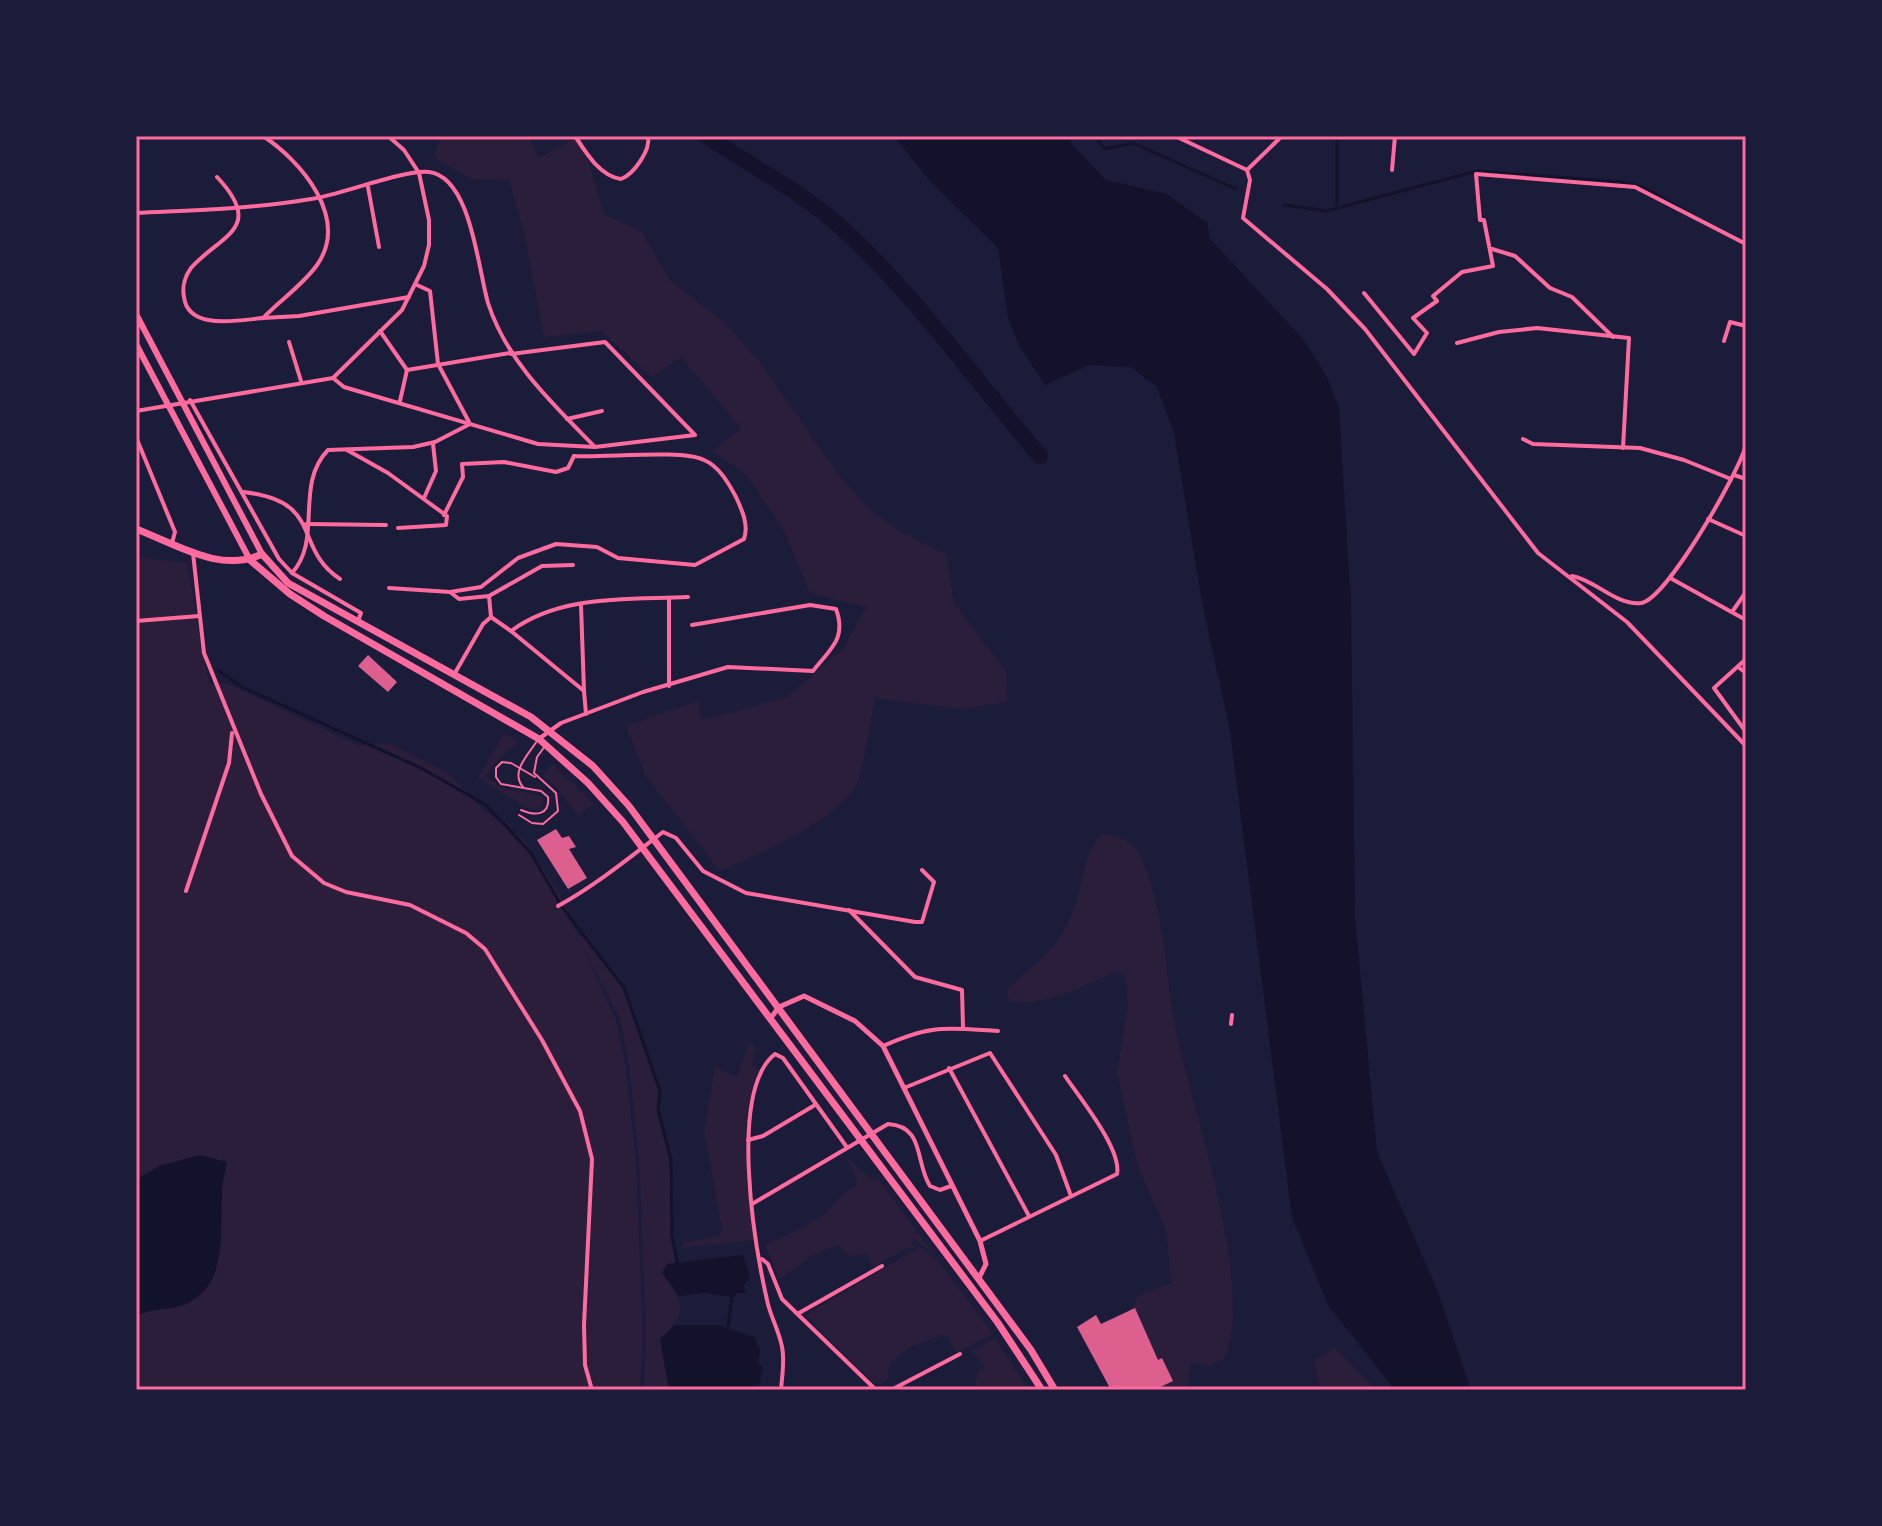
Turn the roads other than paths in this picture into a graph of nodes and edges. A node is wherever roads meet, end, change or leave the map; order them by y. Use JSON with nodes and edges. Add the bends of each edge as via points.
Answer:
{"nodes":[{"id":1,"x":263,"y":136,"type":"edge"},
{"id":2,"x":388,"y":136,"type":"edge"},
{"id":3,"x":575,"y":136,"type":"edge"},
{"id":4,"x":648,"y":136,"type":"edge"},
{"id":5,"x":1175,"y":136,"type":"edge"},
{"id":6,"x":1282,"y":136,"type":"edge"},
{"id":7,"x":1395,"y":136,"type":"edge"},
{"id":8,"x":1247,"y":170,"type":"junction"},
{"id":9,"x":1392,"y":170,"type":"dead end"},
{"id":10,"x":419,"y":173,"type":"junction"},
{"id":11,"x":217,"y":177,"type":"dead end"},
{"id":12,"x":368,"y":185,"type":"junction"},
{"id":13,"x":320,"y":197,"type":"junction"},
{"id":14,"x":237,"y":208,"type":"junction"},
{"id":15,"x":136,"y":213,"type":"edge"},
{"id":16,"x":1746,"y":244,"type":"edge"},
{"id":17,"x":379,"y":247,"type":"dead end"},
{"id":18,"x":1491,"y":248,"type":"junction"},
{"id":19,"x":417,"y":285,"type":"junction"},
{"id":20,"x":1364,"y":293,"type":"dead end"},
{"id":21,"x":409,"y":297,"type":"junction"},
{"id":22,"x":136,"y":314,"type":"edge"},
{"id":23,"x":263,"y":318,"type":"junction"},
{"id":24,"x":1746,"y":326,"type":"edge"},
{"id":25,"x":380,"y":331,"type":"junction"},
{"id":26,"x":1613,"y":337,"type":"junction"},
{"id":27,"x":1724,"y":341,"type":"dead end"},
{"id":28,"x":289,"y":342,"type":"dead end"},
{"id":29,"x":1457,"y":343,"type":"dead end"},
{"id":30,"x":136,"y":344,"type":"edge"},
{"id":31,"x":511,"y":353,"type":"junction"},
{"id":32,"x":438,"y":364,"type":"junction"},
{"id":33,"x":407,"y":370,"type":"junction"},
{"id":34,"x":333,"y":378,"type":"junction"},
{"id":35,"x":301,"y":382,"type":"junction"},
{"id":36,"x":187,"y":401,"type":"junction"},
{"id":37,"x":400,"y":402,"type":"junction"},
{"id":38,"x":168,"y":405,"type":"junction"},
{"id":39,"x":136,"y":411,"type":"edge"},
{"id":40,"x":602,"y":411,"type":"dead end"},
{"id":41,"x":567,"y":419,"type":"junction"},
{"id":42,"x":470,"y":424,"type":"junction"},
{"id":43,"x":136,"y":437,"type":"edge"},
{"id":44,"x":1523,"y":439,"type":"dead end"},
{"id":45,"x":433,"y":443,"type":"junction"},
{"id":46,"x":1746,"y":445,"type":"edge"},
{"id":47,"x":574,"y":447,"type":"junction"},
{"id":48,"x":595,"y":447,"type":"junction"},
{"id":49,"x":1623,"y":448,"type":"junction"},
{"id":50,"x":345,"y":449,"type":"junction"},
{"id":51,"x":574,"y":456,"type":"junction"},
{"id":52,"x":1732,"y":477,"type":"junction"},
{"id":53,"x":1746,"y":479,"type":"edge"},
{"id":54,"x":243,"y":492,"type":"junction"},
{"id":55,"x":424,"y":498,"type":"junction"},
{"id":56,"x":444,"y":515,"type":"junction"},
{"id":57,"x":1707,"y":518,"type":"junction"},
{"id":58,"x":306,"y":524,"type":"junction"},
{"id":59,"x":386,"y":525,"type":"dead end"},
{"id":60,"x":398,"y":528,"type":"dead end"},
{"id":61,"x":136,"y":529,"type":"edge"},
{"id":62,"x":1746,"y":536,"type":"edge"},
{"id":63,"x":172,"y":543,"type":"junction"},
{"id":64,"x":193,"y":551,"type":"junction"},
{"id":65,"x":262,"y":554,"type":"junction"},
{"id":66,"x":250,"y":560,"type":"junction"},
{"id":67,"x":573,"y":565,"type":"dead end"},
{"id":68,"x":292,"y":573,"type":"junction"},
{"id":69,"x":1570,"y":576,"type":"junction"},
{"id":70,"x":340,"y":579,"type":"dead end"},
{"id":71,"x":1672,"y":579,"type":"junction"},
{"id":72,"x":389,"y":588,"type":"dead end"},
{"id":73,"x":450,"y":592,"type":"junction"},
{"id":74,"x":1746,"y":592,"type":"edge"},
{"id":75,"x":489,"y":596,"type":"junction"},
{"id":76,"x":688,"y":597,"type":"dead end"},
{"id":77,"x":669,"y":598,"type":"junction"},
{"id":78,"x":581,"y":604,"type":"junction"},
{"id":79,"x":1732,"y":612,"type":"junction"},
{"id":80,"x":199,"y":616,"type":"junction"},
{"id":81,"x":491,"y":617,"type":"junction"},
{"id":82,"x":1746,"y":620,"type":"edge"},
{"id":83,"x":136,"y":621,"type":"edge"},
{"id":84,"x":357,"y":622,"type":"junction"},
{"id":85,"x":692,"y":625,"type":"dead end"},
{"id":86,"x":511,"y":631,"type":"junction"},
{"id":87,"x":1746,"y":659,"type":"edge"},
{"id":88,"x":1738,"y":667,"type":"junction"},
{"id":89,"x":1746,"y":673,"type":"edge"},
{"id":90,"x":454,"y":675,"type":"junction"},
{"id":91,"x":669,"y":686,"type":"junction"},
{"id":92,"x":584,"y":691,"type":"junction"},
{"id":93,"x":586,"y":714,"type":"junction"},
{"id":94,"x":552,"y":732,"type":"junction"},
{"id":95,"x":1746,"y":732,"type":"edge"},
{"id":96,"x":232,"y":733,"type":"dead end"},
{"id":97,"x":542,"y":742,"type":"junction"},
{"id":98,"x":1746,"y":746,"type":"edge"},
{"id":99,"x":520,"y":768,"type":"junction"},
{"id":100,"x":535,"y":777,"type":"junction"},
{"id":101,"x":540,"y":781,"type":"junction"},
{"id":102,"x":527,"y":789,"type":"junction"},
{"id":103,"x":536,"y":790,"type":"junction"},
{"id":104,"x":521,"y":810,"type":"dead end"},
{"id":105,"x":519,"y":815,"type":"dead end"},
{"id":106,"x":654,"y":839,"type":"junction"},
{"id":107,"x":642,"y":848,"type":"junction"},
{"id":108,"x":922,"y":870,"type":"dead end"},
{"id":109,"x":186,"y":891,"type":"dead end"},
{"id":110,"x":558,"y":906,"type":"dead end"},
{"id":111,"x":847,"y":908,"type":"junction"},
{"id":112,"x":779,"y":1007,"type":"junction"},
{"id":113,"x":1232,"y":1015,"type":"dead end"},
{"id":114,"x":770,"y":1019,"type":"junction"},
{"id":115,"x":1231,"y":1024,"type":"dead end"},
{"id":116,"x":963,"y":1027,"type":"junction"},
{"id":117,"x":998,"y":1031,"type":"dead end"},
{"id":118,"x":883,"y":1046,"type":"junction"},
{"id":119,"x":949,"y":1068,"type":"junction"},
{"id":120,"x":1065,"y":1076,"type":"dead end"},
{"id":121,"x":904,"y":1088,"type":"junction"},
{"id":122,"x":815,"y":1105,"type":"junction"},
{"id":123,"x":748,"y":1140,"type":"junction"},
{"id":124,"x":848,"y":1145,"type":"junction"},
{"id":125,"x":951,"y":1186,"type":"junction"},
{"id":126,"x":1071,"y":1196,"type":"junction"},
{"id":127,"x":752,"y":1204,"type":"junction"},
{"id":128,"x":1029,"y":1216,"type":"junction"},
{"id":129,"x":980,"y":1241,"type":"junction"},
{"id":130,"x":760,"y":1257,"type":"junction"},
{"id":131,"x":882,"y":1266,"type":"dead end"},
{"id":132,"x":979,"y":1279,"type":"junction"},
{"id":133,"x":799,"y":1313,"type":"junction"},
{"id":134,"x":960,"y":1354,"type":"dead end"},
{"id":135,"x":592,"y":1390,"type":"edge"},
{"id":136,"x":781,"y":1390,"type":"edge"},
{"id":137,"x":876,"y":1390,"type":"edge"},
{"id":138,"x":891,"y":1390,"type":"edge"},
{"id":139,"x":1042,"y":1390,"type":"edge"},
{"id":140,"x":1055,"y":1390,"type":"edge"}],
"edges":[{"from":1,"to":13,"type":"street","via":[[295,163]]},
{"from":2,"to":10,"type":"street"},
{"from":3,"to":4,"type":"street","via":[[602,171],[621,179],[649,146]]},
{"from":5,"to":8,"type":"street"},
{"from":6,"to":8,"type":"street"},
{"from":7,"to":9,"type":"street"},
{"from":8,"to":69,"type":"street","via":[[1243,218],[1327,289],[1365,329],[1538,553]]},
{"from":10,"to":12,"type":"street"},
{"from":10,"to":19,"type":"street","via":[[429,245]]},
{"from":10,"to":31,"type":"street","via":[[438,175],[460,193],[488,302]]},
{"from":11,"to":14,"type":"street"},
{"from":12,"to":13,"type":"street"},
{"from":12,"to":17,"type":"street"},
{"from":13,"to":14,"type":"street"},
{"from":13,"to":23,"type":"street","via":[[327,226],[323,254],[307,277]]},
{"from":14,"to":15,"type":"street"},
{"from":14,"to":23,"type":"street","via":[[234,231],[186,277],[184,301],[200,319]]},
{"from":16,"to":18,"type":"street","via":[[1635,187],[1476,174],[1480,220]]},
{"from":18,"to":20,"type":"street","via":[[1493,266],[1462,272],[1433,296],[1437,301],[1413,318],[1427,333],[1414,354]]},
{"from":18,"to":26,"type":"street","via":[[1515,256],[1550,288],[1572,297]]},
{"from":19,"to":21,"type":"street"},
{"from":19,"to":32,"type":"street","via":[[430,291]]},
{"from":21,"to":23,"type":"street"},
{"from":21,"to":25,"type":"street"},
{"from":22,"to":36,"type":"main road"},
{"from":24,"to":27,"type":"street","via":[[1730,322]]},
{"from":25,"to":33,"type":"street"},
{"from":25,"to":34,"type":"street"},
{"from":26,"to":29,"type":"street","via":[[1537,328]]},
{"from":26,"to":49,"type":"street","via":[[1629,338]]},
{"from":28,"to":35,"type":"street"},
{"from":30,"to":38,"type":"main road"},
{"from":31,"to":32,"type":"street"},
{"from":31,"to":41,"type":"street"},
{"from":31,"to":48,"type":"street","via":[[605,342],[695,435]]},
{"from":32,"to":33,"type":"street"},
{"from":32,"to":42,"type":"street"},
{"from":33,"to":37,"type":"street"},
{"from":34,"to":35,"type":"street"},
{"from":34,"to":37,"type":"street","via":[[344,387]]},
{"from":35,"to":36,"type":"street"},
{"from":36,"to":38,"type":"street"},
{"from":36,"to":54,"type":"street"},
{"from":36,"to":65,"type":"main road"},
{"from":37,"to":42,"type":"street"},
{"from":38,"to":39,"type":"street"},
{"from":38,"to":66,"type":"main road"},
{"from":40,"to":41,"type":"street"},
{"from":41,"to":48,"type":"street"},
{"from":42,"to":45,"type":"street"},
{"from":42,"to":47,"type":"street","via":[[538,444]]},
{"from":43,"to":63,"type":"street","via":[[175,532]]},
{"from":44,"to":49,"type":"street","via":[[1533,444]]},
{"from":45,"to":50,"type":"street"},
{"from":45,"to":55,"type":"street","via":[[436,471]]},
{"from":46,"to":52,"type":"street"},
{"from":47,"to":48,"type":"street"},
{"from":47,"to":51,"type":"street"},
{"from":49,"to":52,"type":"street","via":[[1662,453]]},
{"from":50,"to":55,"type":"street"},
{"from":50,"to":58,"type":"street","via":[[328,450],[316,462]]},
{"from":51,"to":56,"type":"street","via":[[568,468],[556,472],[504,462],[462,464],[463,477]]},
{"from":51,"to":73,"type":"street","via":[[672,454],[704,459],[733,492],[745,522],[744,539],[695,565],[618,558],[597,547],[551,545],[518,558],[481,587]]},
{"from":52,"to":53,"type":"street"},
{"from":52,"to":57,"type":"street"},
{"from":54,"to":58,"type":"street","via":[[280,500]]},
{"from":54,"to":68,"type":"street"},
{"from":55,"to":56,"type":"street"},
{"from":56,"to":60,"type":"street","via":[[446,525]]},
{"from":57,"to":62,"type":"street"},
{"from":57,"to":71,"type":"street"},
{"from":58,"to":59,"type":"street"},
{"from":58,"to":68,"type":"street","via":[[302,559]]},
{"from":58,"to":70,"type":"street","via":[[318,556]]},
{"from":61,"to":63,"type":"main road"},
{"from":63,"to":64,"type":"main road"},
{"from":64,"to":66,"type":"main road","via":[[226,563]]},
{"from":64,"to":80,"type":"street"},
{"from":65,"to":66,"type":"main road"},
{"from":65,"to":84,"type":"main road","via":[[288,583]]},
{"from":66,"to":97,"type":"main road","via":[[324,616]]},
{"from":67,"to":75,"type":"street","via":[[542,566]]},
{"from":68,"to":84,"type":"street","via":[[361,613]]},
{"from":69,"to":71,"type":"street","via":[[1643,603]]},
{"from":69,"to":98,"type":"street","via":[[1627,622]]},
{"from":71,"to":79,"type":"street"},
{"from":72,"to":73,"type":"street"},
{"from":73,"to":75,"type":"street","via":[[459,599]]},
{"from":74,"to":79,"type":"street"},
{"from":75,"to":81,"type":"street"},
{"from":76,"to":77,"type":"street"},
{"from":77,"to":78,"type":"street"},
{"from":77,"to":91,"type":"street"},
{"from":78,"to":86,"type":"street","via":[[551,610]]},
{"from":78,"to":92,"type":"street"},
{"from":79,"to":82,"type":"street"},
{"from":80,"to":83,"type":"street"},
{"from":80,"to":135,"type":"street","via":[[208,664],[292,856],[324,883],[410,905],[466,933],[485,949],[580,1111],[592,1159],[584,1325]]},
{"from":81,"to":86,"type":"street"},
{"from":81,"to":90,"type":"street"},
{"from":84,"to":90,"type":"main road"},
{"from":85,"to":91,"type":"street","via":[[810,605],[836,609],[842,625],[840,636],[813,671],[728,667]]},
{"from":86,"to":92,"type":"street"},
{"from":87,"to":88,"type":"street"},
{"from":88,"to":89,"type":"street"},
{"from":88,"to":95,"type":"street","via":[[1714,688]]},
{"from":90,"to":94,"type":"main road"},
{"from":91,"to":93,"type":"street"},
{"from":92,"to":93,"type":"street"},
{"from":93,"to":94,"type":"street"},
{"from":94,"to":97,"type":"street"},
{"from":94,"to":97,"type":"street"},
{"from":94,"to":106,"type":"main road","via":[[593,766]]},
{"from":96,"to":109,"type":"street","via":[[229,763]]},
{"from":97,"to":99,"type":"lane"},
{"from":97,"to":100,"type":"lane"},
{"from":97,"to":107,"type":"main road","via":[[607,804]]},
{"from":99,"to":100,"type":"lane"},
{"from":99,"to":102,"type":"lane","via":[[519,783]]},
{"from":99,"to":102,"type":"lane","via":[[502,762],[496,777],[505,786]]},
{"from":100,"to":101,"type":"lane"},
{"from":101,"to":103,"type":"lane"},
{"from":101,"to":105,"type":"lane","via":[[559,799],[556,814],[537,824]]},
{"from":102,"to":103,"type":"lane"},
{"from":103,"to":104,"type":"lane","via":[[548,797],[546,810],[535,815]]},
{"from":106,"to":107,"type":"street"},
{"from":106,"to":111,"type":"street","via":[[670,833],[703,871],[746,893]]},
{"from":106,"to":112,"type":"main road"},
{"from":107,"to":110,"type":"street"},
{"from":107,"to":114,"type":"main road"},
{"from":108,"to":111,"type":"street","via":[[934,882],[922,922]]},
{"from":111,"to":116,"type":"street","via":[[915,977],[962,990]]},
{"from":112,"to":114,"type":"street"},
{"from":112,"to":118,"type":"street","via":[[804,996],[855,1021]]},
{"from":112,"to":132,"type":"main road"},
{"from":113,"to":115,"type":"street"},
{"from":114,"to":139,"type":"main road","via":[[998,1323]]},
{"from":116,"to":117,"type":"street"},
{"from":116,"to":118,"type":"street","via":[[917,1031]]},
{"from":118,"to":121,"type":"street"},
{"from":119,"to":121,"type":"street"},
{"from":119,"to":126,"type":"street","via":[[990,1053],[1056,1155]]},
{"from":119,"to":128,"type":"street"},
{"from":120,"to":126,"type":"street","via":[[1100,1128],[1118,1169]]},
{"from":121,"to":125,"type":"street"},
{"from":122,"to":123,"type":"street"},
{"from":122,"to":123,"type":"street","via":[[775,1054],[755,1087]]},
{"from":122,"to":124,"type":"street"},
{"from":123,"to":127,"type":"street"},
{"from":124,"to":125,"type":"street","via":[[880,1127],[897,1125],[917,1144],[927,1183],[940,1190]]},
{"from":124,"to":127,"type":"street"},
{"from":125,"to":129,"type":"street"},
{"from":126,"to":128,"type":"street"},
{"from":127,"to":130,"type":"street"},
{"from":128,"to":129,"type":"street"},
{"from":129,"to":132,"type":"street","via":[[986,1264]]},
{"from":130,"to":133,"type":"street","via":[[782,1299]]},
{"from":130,"to":136,"type":"street","via":[[767,1303],[783,1350]]},
{"from":131,"to":133,"type":"street"},
{"from":132,"to":140,"type":"main road"},
{"from":133,"to":137,"type":"street"},
{"from":134,"to":138,"type":"street"}]}
